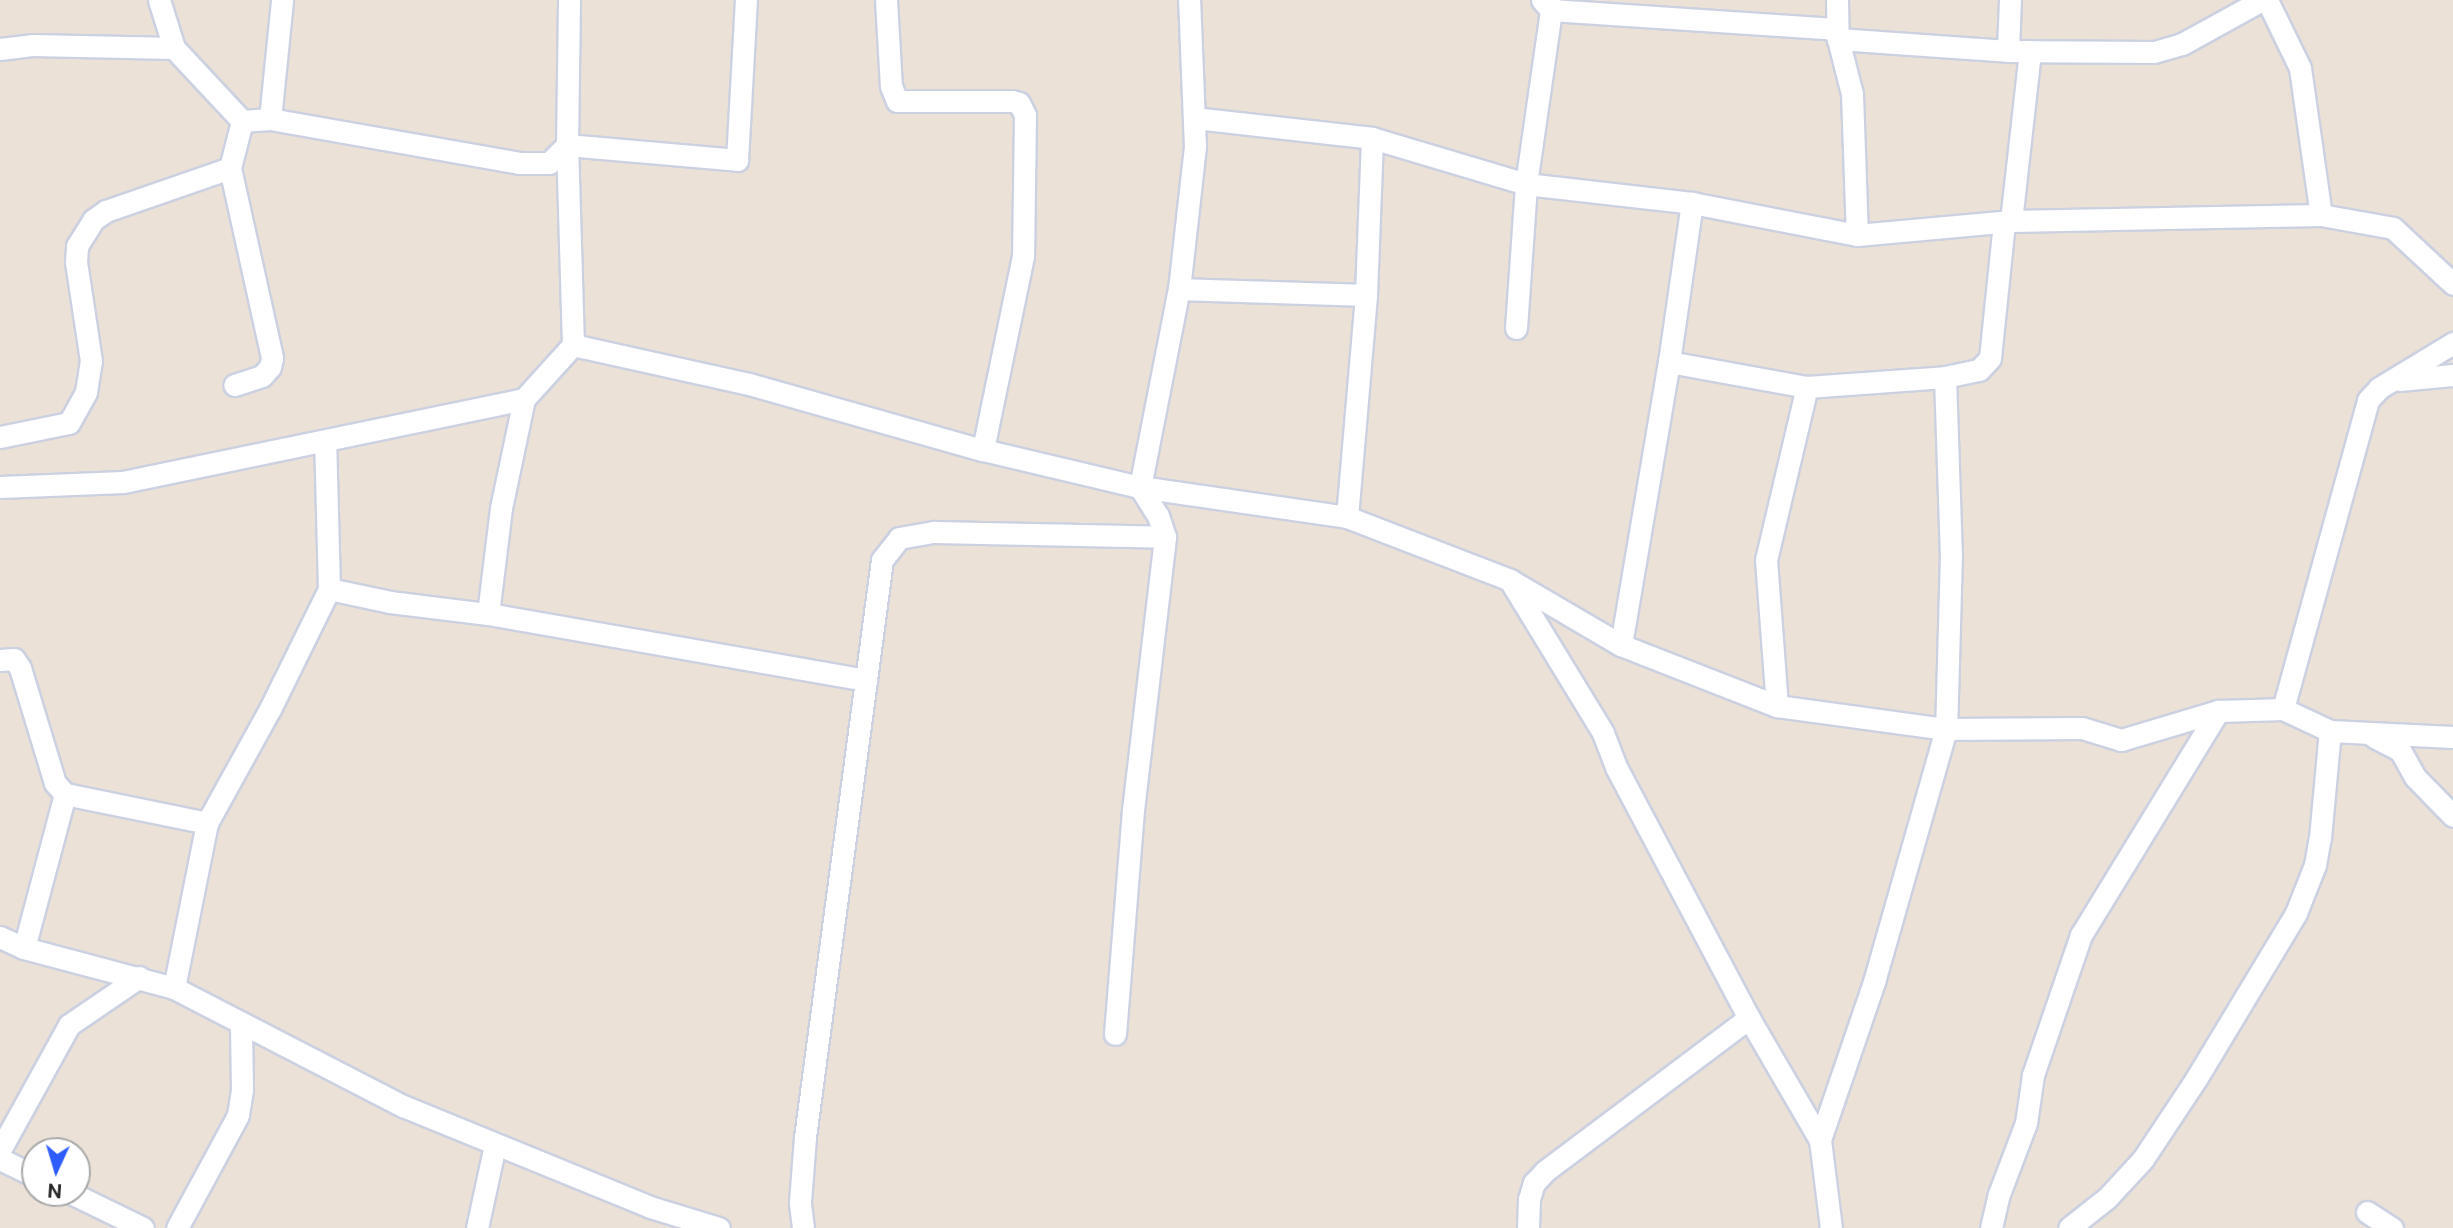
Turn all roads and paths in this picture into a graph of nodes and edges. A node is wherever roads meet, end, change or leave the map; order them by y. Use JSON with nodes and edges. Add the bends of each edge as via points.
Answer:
{"nodes":[{"id":1,"x":159,"y":0,"type":"edge"},
{"id":2,"x":282,"y":0,"type":"edge"},
{"id":3,"x":569,"y":0,"type":"edge"},
{"id":4,"x":746,"y":0,"type":"edge"},
{"id":5,"x":886,"y":0,"type":"edge"},
{"id":6,"x":1189,"y":0,"type":"edge"},
{"id":7,"x":1838,"y":0,"type":"edge"},
{"id":8,"x":2010,"y":0,"type":"edge"},
{"id":9,"x":2262,"y":0,"type":"edge"},
{"id":10,"x":2267,"y":0,"type":"edge"},
{"id":11,"x":1548,"y":3,"type":"edge"},
{"id":12,"x":1838,"y":39,"type":"junction"},
{"id":13,"x":174,"y":48,"type":"junction"},
{"id":14,"x":0,"y":49,"type":"edge"},
{"id":15,"x":2008,"y":51,"type":"junction"},
{"id":16,"x":2030,"y":51,"type":"junction"},
{"id":17,"x":270,"y":118,"type":"junction"},
{"id":18,"x":1195,"y":118,"type":"junction"},
{"id":19,"x":242,"y":121,"type":"junction"},
{"id":20,"x":1372,"y":138,"type":"junction"},
{"id":21,"x":567,"y":145,"type":"junction"},
{"id":22,"x":230,"y":168,"type":"junction"},
{"id":23,"x":1526,"y":184,"type":"junction"},
{"id":24,"x":1692,"y":203,"type":"junction"},
{"id":25,"x":2321,"y":215,"type":"junction"},
{"id":26,"x":2008,"y":222,"type":"junction"},
{"id":27,"x":1857,"y":235,"type":"junction"},
{"id":28,"x":2453,"y":284,"type":"edge"},
{"id":29,"x":1179,"y":289,"type":"junction"},
{"id":30,"x":1366,"y":295,"type":"junction"},
{"id":31,"x":1516,"y":328,"type":"dead end"},
{"id":32,"x":2453,"y":343,"type":"edge"},
{"id":33,"x":573,"y":345,"type":"junction"},
{"id":34,"x":1669,"y":362,"type":"junction"},
{"id":35,"x":2453,"y":375,"type":"edge"},
{"id":36,"x":1945,"y":377,"type":"junction"},
{"id":37,"x":2394,"y":381,"type":"junction"},
{"id":38,"x":234,"y":385,"type":"dead end"},
{"id":39,"x":1807,"y":387,"type":"junction"},
{"id":40,"x":524,"y":399,"type":"junction"},
{"id":41,"x":0,"y":437,"type":"edge"},
{"id":42,"x":325,"y":441,"type":"junction"},
{"id":43,"x":983,"y":450,"type":"junction"},
{"id":44,"x":0,"y":487,"type":"edge"},
{"id":45,"x":1140,"y":487,"type":"junction"},
{"id":46,"x":1347,"y":517,"type":"junction"},
{"id":47,"x":1166,"y":537,"type":"junction"},
{"id":48,"x":1510,"y":580,"type":"junction"},
{"id":49,"x":328,"y":589,"type":"junction"},
{"id":50,"x":488,"y":614,"type":"junction"},
{"id":51,"x":1621,"y":645,"type":"junction"},
{"id":52,"x":0,"y":660,"type":"edge"},
{"id":53,"x":866,"y":680,"type":"junction"},
{"id":54,"x":1777,"y":706,"type":"junction"},
{"id":55,"x":2283,"y":709,"type":"junction"},
{"id":56,"x":2218,"y":711,"type":"junction"},
{"id":57,"x":1946,"y":729,"type":"junction"},
{"id":58,"x":2330,"y":731,"type":"junction"},
{"id":59,"x":2370,"y":735,"type":"junction"},
{"id":60,"x":2453,"y":737,"type":"edge"},
{"id":61,"x":65,"y":794,"type":"junction"},
{"id":62,"x":2453,"y":816,"type":"edge"},
{"id":63,"x":207,"y":823,"type":"junction"},
{"id":64,"x":0,"y":937,"type":"edge"},
{"id":65,"x":24,"y":948,"type":"junction"},
{"id":66,"x":139,"y":976,"type":"junction"},
{"id":67,"x":174,"y":988,"type":"junction"},
{"id":68,"x":1749,"y":1018,"type":"junction"},
{"id":69,"x":241,"y":1023,"type":"junction"},
{"id":70,"x":1115,"y":1034,"type":"dead end"},
{"id":71,"x":1820,"y":1140,"type":"junction"},
{"id":72,"x":495,"y":1145,"type":"junction"},
{"id":73,"x":0,"y":1150,"type":"edge"},
{"id":74,"x":0,"y":1158,"type":"edge"},
{"id":75,"x":21,"y":1168,"type":"edge"},
{"id":76,"x":91,"y":1203,"type":"edge"},
{"id":77,"x":2367,"y":1212,"type":"dead end"},
{"id":78,"x":143,"y":1228,"type":"edge"},
{"id":79,"x":177,"y":1228,"type":"edge"},
{"id":80,"x":477,"y":1228,"type":"edge"},
{"id":81,"x":719,"y":1228,"type":"edge"},
{"id":82,"x":803,"y":1228,"type":"edge"},
{"id":83,"x":1528,"y":1228,"type":"edge"},
{"id":84,"x":1831,"y":1228,"type":"edge"},
{"id":85,"x":1991,"y":1228,"type":"edge"},
{"id":86,"x":2069,"y":1228,"type":"edge"},
{"id":87,"x":2392,"y":1228,"type":"edge"}],
"edges":[{"from":1,"to":13,"type":"street"},
{"from":2,"to":17,"type":"street"},
{"from":3,"to":21,"type":"street"},
{"from":4,"to":21,"type":"street","via":[[737,160]]},
{"from":5,"to":43,"type":"street","via":[[891,86],[897,101],[1012,101],[1019,103],[1025,115],[1023,257]]},
{"from":6,"to":18,"type":"street"},
{"from":7,"to":12,"type":"street"},
{"from":8,"to":15,"type":"street"},
{"from":9,"to":16,"type":"street","via":[[2171,49]]},
{"from":10,"to":25,"type":"street","via":[[2301,68]]},
{"from":11,"to":12,"type":"street","via":[[1835,29]]},
{"from":11,"to":23,"type":"street"},
{"from":12,"to":15,"type":"street"},
{"from":12,"to":27,"type":"street","via":[[1852,94]]},
{"from":13,"to":14,"type":"street"},
{"from":13,"to":19,"type":"street"},
{"from":15,"to":16,"type":"street"},
{"from":16,"to":26,"type":"street"},
{"from":17,"to":19,"type":"street"},
{"from":17,"to":21,"type":"street","via":[[519,163],[550,163]]},
{"from":18,"to":20,"type":"street"},
{"from":18,"to":29,"type":"street"},
{"from":19,"to":22,"type":"street"},
{"from":20,"to":23,"type":"street"},
{"from":20,"to":30,"type":"street"},
{"from":21,"to":33,"type":"street"},
{"from":22,"to":38,"type":"street","via":[[272,358],[262,376]]},
{"from":22,"to":41,"type":"street","via":[[106,211],[93,220],[77,246],[76,261],[91,361],[86,393],[69,423]]},
{"from":23,"to":24,"type":"street"},
{"from":23,"to":31,"type":"street"},
{"from":24,"to":27,"type":"street"},
{"from":24,"to":34,"type":"street"},
{"from":25,"to":26,"type":"street"},
{"from":25,"to":28,"type":"street","via":[[2393,228]]},
{"from":26,"to":27,"type":"street"},
{"from":26,"to":36,"type":"street","via":[[1990,358],[1979,370]]},
{"from":29,"to":30,"type":"street"},
{"from":29,"to":45,"type":"street"},
{"from":30,"to":46,"type":"street"},
{"from":32,"to":37,"type":"street"},
{"from":33,"to":40,"type":"street"},
{"from":33,"to":43,"type":"street","via":[[749,384]]},
{"from":34,"to":39,"type":"street"},
{"from":34,"to":51,"type":"street"},
{"from":35,"to":37,"type":"street"},
{"from":36,"to":39,"type":"street"},
{"from":36,"to":57,"type":"street","via":[[1951,554]]},
{"from":37,"to":55,"type":"street","via":[[2373,393],[2364,411]]},
{"from":39,"to":54,"type":"street","via":[[1766,561]]},
{"from":40,"to":42,"type":"street"},
{"from":40,"to":50,"type":"street","via":[[501,508]]},
{"from":42,"to":44,"type":"street","via":[[123,482]]},
{"from":42,"to":49,"type":"street"},
{"from":43,"to":45,"type":"street"},
{"from":45,"to":46,"type":"street"},
{"from":45,"to":47,"type":"street"},
{"from":46,"to":48,"type":"street"},
{"from":47,"to":53,"type":"street","via":[[934,532],[900,538],[878,570]]},
{"from":47,"to":70,"type":"street","via":[[1133,810]]},
{"from":48,"to":51,"type":"street"},
{"from":48,"to":68,"type":"street","via":[[1602,733]]},
{"from":49,"to":50,"type":"street"},
{"from":49,"to":63,"type":"street","via":[[270,709]]},
{"from":50,"to":53,"type":"street"},
{"from":51,"to":54,"type":"street"},
{"from":52,"to":61,"type":"street","via":[[14,659],[20,668],[52,774]]},
{"from":53,"to":82,"type":"street","via":[[805,1137],[800,1202]]},
{"from":54,"to":57,"type":"street"},
{"from":55,"to":56,"type":"street"},
{"from":55,"to":58,"type":"street"},
{"from":56,"to":57,"type":"street","via":[[2121,740],[2082,728]]},
{"from":56,"to":85,"type":"street","via":[[2081,935],[2033,1075],[2026,1123]]},
{"from":57,"to":71,"type":"street","via":[[1875,979]]},
{"from":58,"to":59,"type":"street"},
{"from":58,"to":86,"type":"street","via":[[2315,865],[2296,913],[2143,1159]]},
{"from":59,"to":60,"type":"street"},
{"from":59,"to":62,"type":"street","via":[[2400,750],[2415,777]]},
{"from":61,"to":63,"type":"street"},
{"from":61,"to":65,"type":"street"},
{"from":63,"to":67,"type":"street"},
{"from":64,"to":65,"type":"street"},
{"from":65,"to":66,"type":"street"},
{"from":66,"to":67,"type":"street"},
{"from":66,"to":73,"type":"street","via":[[69,1025]]},
{"from":67,"to":69,"type":"street"},
{"from":68,"to":71,"type":"street"},
{"from":68,"to":83,"type":"street","via":[[1545,1171],[1534,1183],[1529,1199]]},
{"from":69,"to":72,"type":"street","via":[[403,1106]]},
{"from":69,"to":79,"type":"street","via":[[238,1115]]},
{"from":71,"to":84,"type":"street"},
{"from":72,"to":80,"type":"street"},
{"from":72,"to":81,"type":"street"},
{"from":74,"to":75,"type":"street"},
{"from":76,"to":78,"type":"street"},
{"from":77,"to":87,"type":"street"}]}
